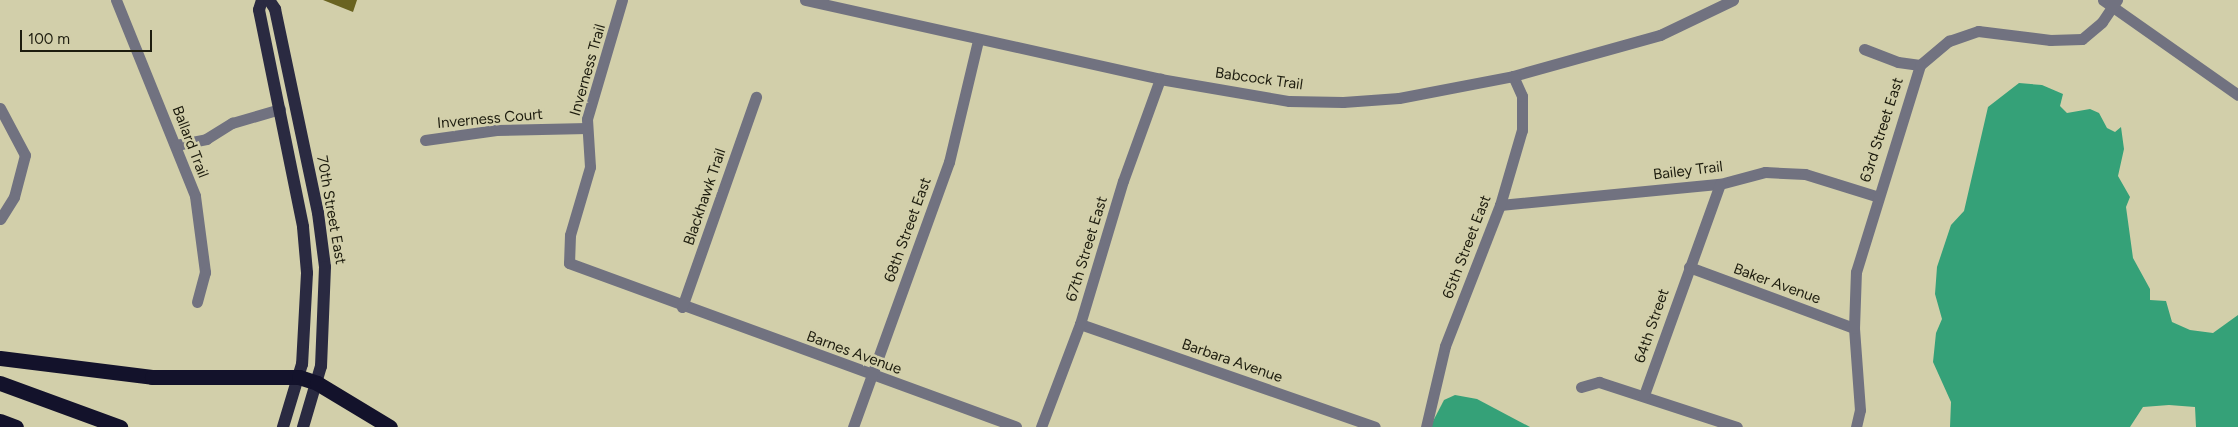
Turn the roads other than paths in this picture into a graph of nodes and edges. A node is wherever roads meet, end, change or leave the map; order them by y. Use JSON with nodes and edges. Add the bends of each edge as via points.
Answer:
{"nodes":[{"id":1,"x":116,"y":0,"type":"edge"},
{"id":2,"x":262,"y":0,"type":"edge"},
{"id":3,"x":269,"y":0,"type":"edge"},
{"id":4,"x":622,"y":0,"type":"edge"},
{"id":5,"x":805,"y":0,"type":"edge"},
{"id":6,"x":1733,"y":0,"type":"edge"},
{"id":7,"x":2103,"y":0,"type":"edge"},
{"id":8,"x":2115,"y":4,"type":"edge"},
{"id":9,"x":978,"y":40,"type":"junction"},
{"id":10,"x":1864,"y":49,"type":"dead end"},
{"id":11,"x":1920,"y":65,"type":"junction"},
{"id":12,"x":1513,"y":76,"type":"junction"},
{"id":13,"x":1160,"y":79,"type":"junction"},
{"id":14,"x":2238,"y":95,"type":"edge"},
{"id":15,"x":756,"y":97,"type":"dead end"},
{"id":16,"x":0,"y":108,"type":"edge"},
{"id":17,"x":280,"y":109,"type":"junction"},
{"id":18,"x":587,"y":128,"type":"junction"},
{"id":19,"x":425,"y":140,"type":"dead end"},
{"id":20,"x":176,"y":145,"type":"junction"},
{"id":21,"x":1720,"y":184,"type":"junction"},
{"id":22,"x":1876,"y":196,"type":"junction"},
{"id":23,"x":1500,"y":206,"type":"junction"},
{"id":24,"x":0,"y":219,"type":"edge"},
{"id":25,"x":1689,"y":267,"type":"junction"},
{"id":26,"x":197,"y":302,"type":"dead end"},
{"id":27,"x":682,"y":307,"type":"junction"},
{"id":28,"x":1080,"y":324,"type":"junction"},
{"id":29,"x":1854,"y":328,"type":"junction"},
{"id":30,"x":0,"y":358,"type":"edge"},
{"id":31,"x":872,"y":375,"type":"junction"},
{"id":32,"x":299,"y":377,"type":"junction"},
{"id":33,"x":0,"y":383,"type":"edge"},
{"id":34,"x":317,"y":383,"type":"junction"},
{"id":35,"x":1581,"y":387,"type":"dead end"},
{"id":36,"x":1644,"y":395,"type":"junction"},
{"id":37,"x":0,"y":421,"type":"edge"},
{"id":38,"x":16,"y":427,"type":"edge"},
{"id":39,"x":120,"y":427,"type":"edge"},
{"id":40,"x":283,"y":427,"type":"edge"},
{"id":41,"x":303,"y":427,"type":"edge"},
{"id":42,"x":390,"y":427,"type":"edge"},
{"id":43,"x":853,"y":427,"type":"edge"},
{"id":44,"x":1016,"y":427,"type":"edge"},
{"id":45,"x":1041,"y":427,"type":"edge"},
{"id":46,"x":1374,"y":427,"type":"edge"},
{"id":47,"x":1426,"y":427,"type":"edge"},
{"id":48,"x":1737,"y":427,"type":"edge"},
{"id":49,"x":1856,"y":427,"type":"edge"}],
"edges":[{"from":1,"to":20,"type":"street","name":"Ballard Trail"},
{"from":2,"to":17,"type":"main road","name":"70th Street East","via":[[259,10]]},
{"from":3,"to":34,"type":"main road","name":"70th Street East","via":[[275,9],[318,213],[326,267],[326,316]]},
{"from":4,"to":18,"type":"street","name":"Inverness Trail"},
{"from":5,"to":9,"type":"street","name":"Babcock Trail"},
{"from":6,"to":12,"type":"street","name":"Babcock Trail","via":[[1660,35]]},
{"from":7,"to":8,"type":"street"},
{"from":8,"to":11,"type":"street","name":"63rd Street East","via":[[2082,39],[2050,40],[1978,31],[1949,41]]},
{"from":8,"to":14,"type":"street"},
{"from":9,"to":13,"type":"street","name":"Babcock Trail"},
{"from":9,"to":31,"type":"street","name":"68th Street East","via":[[949,162]]},
{"from":10,"to":11,"type":"street","via":[[1898,62]]},
{"from":11,"to":22,"type":"street","name":"63rd Street East"},
{"from":12,"to":13,"type":"street","name":"Babcock Trail","via":[[1399,98],[1343,102],[1288,101]]},
{"from":12,"to":23,"type":"street","name":"65th Street East","via":[[1522,96],[1522,130]]},
{"from":13,"to":28,"type":"street","name":"67th Street East","via":[[1123,181]]},
{"from":15,"to":27,"type":"street","name":"Blackhawk Trail"},
{"from":16,"to":24,"type":"street","via":[[26,155],[14,197]]},
{"from":17,"to":20,"type":"street","via":[[232,123],[206,139]]},
{"from":17,"to":32,"type":"main road","name":"70th Street East","via":[[302,227],[307,273],[307,324]]},
{"from":18,"to":19,"type":"street","name":"Inverness Court","via":[[496,130]]},
{"from":18,"to":27,"type":"street","name":"Inverness Trail","via":[[588,183],[570,235],[569,263]]},
{"from":20,"to":26,"type":"street","name":"Ballard Trail","via":[[195,196],[205,272]]},
{"from":21,"to":22,"type":"street","name":"Bailey Trail","via":[[1765,172],[1805,174]]},
{"from":21,"to":23,"type":"street","name":"Bailey Trail"},
{"from":21,"to":25,"type":"street","name":"64th Street"},
{"from":22,"to":29,"type":"street","name":"63rd Street East","via":[[1856,272]]},
{"from":23,"to":47,"type":"street","name":"65th Street East","via":[[1445,346]]},
{"from":25,"to":29,"type":"street","name":"Baker Avenue"},
{"from":25,"to":36,"type":"street","name":"64th Street"},
{"from":27,"to":31,"type":"street","name":"Barnes Avenue"},
{"from":28,"to":45,"type":"street","name":"67th Street East"},
{"from":28,"to":46,"type":"street","name":"Barbara Avenue"},
{"from":29,"to":49,"type":"street","name":"63rd Street East","via":[[1860,410]]},
{"from":30,"to":32,"type":"highway","via":[[152,377]]},
{"from":31,"to":43,"type":"street","name":"68th Street East"},
{"from":31,"to":44,"type":"street","name":"Barnes Avenue"},
{"from":32,"to":34,"type":"highway"},
{"from":32,"to":40,"type":"main road","name":"70th Street East"},
{"from":33,"to":39,"type":"highway"},
{"from":34,"to":41,"type":"main road","name":"70th Street East"},
{"from":34,"to":42,"type":"highway"},
{"from":35,"to":36,"type":"street","via":[[1599,382]]},
{"from":36,"to":48,"type":"street"},
{"from":37,"to":38,"type":"highway"}]}
